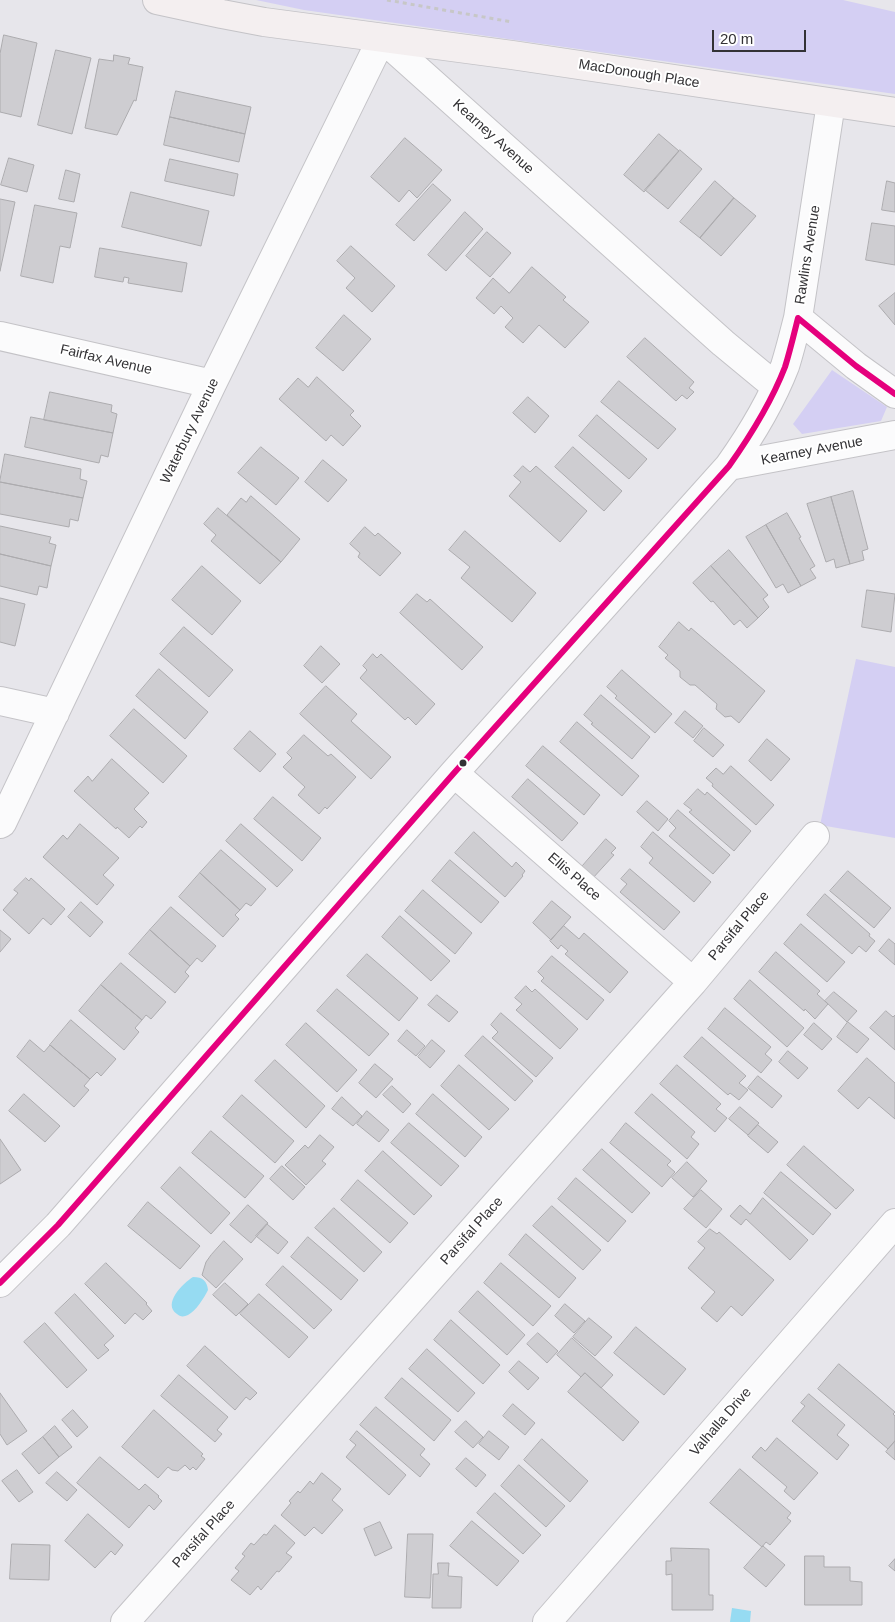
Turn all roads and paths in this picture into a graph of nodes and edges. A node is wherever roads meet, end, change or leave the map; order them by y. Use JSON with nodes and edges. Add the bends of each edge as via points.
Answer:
{"nodes":[{"id":1,"x":157,"y":0,"type":"edge"},
{"id":2,"x":387,"y":0,"type":"edge"},
{"id":3,"x":514,"y":23,"type":"dead end"},
{"id":4,"x":382,"y":38,"type":"junction"},
{"id":5,"x":832,"y":103,"type":"junction"},
{"id":6,"x":895,"y":112,"type":"edge"},
{"id":7,"x":798,"y":318,"type":"junction"},
{"id":8,"x":0,"y":336,"type":"edge"},
{"id":9,"x":212,"y":384,"type":"junction"},
{"id":10,"x":775,"y":386,"type":"junction"},
{"id":11,"x":895,"y":394,"type":"edge"},
{"id":12,"x":895,"y":435,"type":"edge"},
{"id":13,"x":729,"y":466,"type":"junction"},
{"id":14,"x":0,"y":701,"type":"edge"},
{"id":15,"x":55,"y":713,"type":"junction"},
{"id":16,"x":454,"y":773,"type":"junction"},
{"id":17,"x":0,"y":824,"type":"edge"},
{"id":18,"x":815,"y":836,"type":"dead end"},
{"id":19,"x":693,"y":982,"type":"junction"},
{"id":20,"x":895,"y":1223,"type":"edge"},
{"id":21,"x":0,"y":1282,"type":"edge"},
{"id":22,"x":125,"y":1622,"type":"edge"},
{"id":23,"x":547,"y":1622,"type":"edge"}],
"edges":[{"from":1,"to":4,"type":"main road","via":[[247,19]]},
{"from":2,"to":3,"type":"path"},
{"from":4,"to":5,"type":"main road","name":"MacDonough Place"},
{"from":4,"to":9,"type":"street","name":"Waterbury Avenue"},
{"from":4,"to":10,"type":"street","name":"Kearney Avenue"},
{"from":5,"to":6,"type":"main road","name":"MacDonough Place"},
{"from":5,"to":7,"type":"street","name":"Rawlins Avenue"},
{"from":7,"to":10,"type":"street","name":"Rawlins Avenue"},
{"from":7,"to":11,"type":"street"},
{"from":8,"to":9,"type":"street","name":"Fairfax Avenue"},
{"from":9,"to":15,"type":"street","name":"Waterbury Avenue"},
{"from":10,"to":13,"type":"street","name":"Rawlins Avenue","via":[[748,440]]},
{"from":12,"to":13,"type":"street","name":"Kearney Avenue"},
{"from":13,"to":16,"type":"street","name":"Rawlins Avenue"},
{"from":14,"to":15,"type":"street"},
{"from":15,"to":17,"type":"street","name":"Waterbury Avenue"},
{"from":16,"to":19,"type":"street","name":"Ellis Place"},
{"from":16,"to":21,"type":"street","name":"Rawlins Avenue","via":[[58,1225]]},
{"from":18,"to":19,"type":"street","name":"Parsifal Place"},
{"from":19,"to":22,"type":"street","name":"Parsifal Place"},
{"from":20,"to":23,"type":"street","name":"Valhalla Drive"}]}
